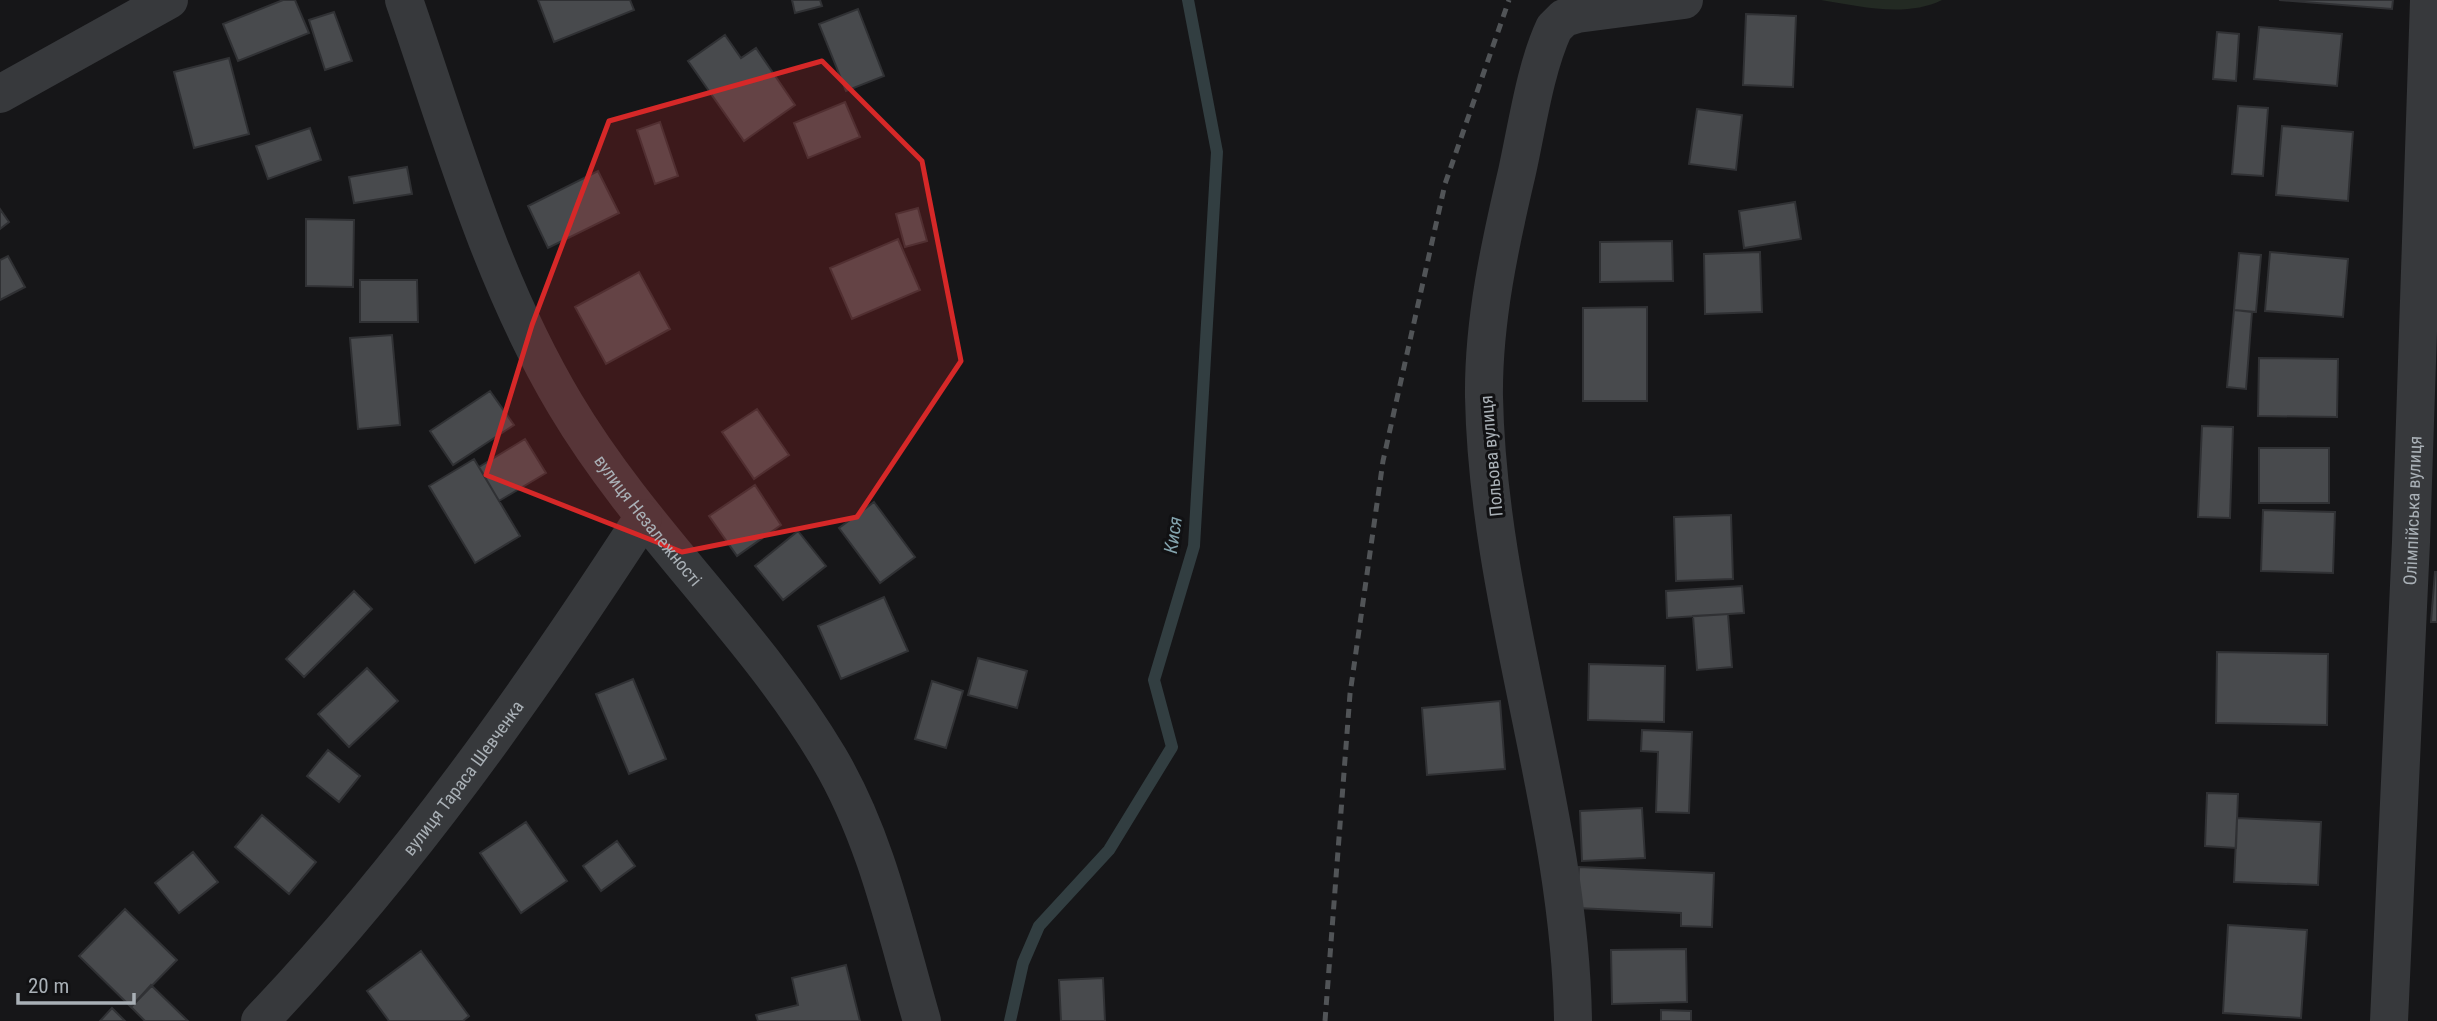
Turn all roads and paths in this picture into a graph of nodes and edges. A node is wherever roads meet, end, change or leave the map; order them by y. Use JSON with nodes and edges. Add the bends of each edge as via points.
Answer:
{"nodes":[{"id":1,"x":169,"y":0,"type":"edge"},
{"id":2,"x":404,"y":0,"type":"edge"},
{"id":3,"x":1684,"y":0,"type":"edge"},
{"id":4,"x":2429,"y":0,"type":"edge"},
{"id":5,"x":0,"y":94,"type":"edge"},
{"id":6,"x":643,"y":518,"type":"junction"},
{"id":7,"x":2424,"y":543,"type":"edge"},
{"id":8,"x":260,"y":1021,"type":"edge"},
{"id":9,"x":922,"y":1021,"type":"edge"},
{"id":10,"x":1573,"y":1021,"type":"edge"},
{"id":11,"x":2389,"y":1021,"type":"edge"}],
"edges":[{"from":1,"to":5,"type":"street"},
{"from":2,"to":6,"type":"street","name":"вулиця Незалежності","via":[[484,238],[510,300],[567,407]]},
{"from":3,"to":10,"type":"street","name":"Польова вулиця","via":[[1577,13],[1554,28],[1507,215],[1489,326],[1484,396],[1494,509],[1560,871]]},
{"from":4,"to":7,"type":"street","name":"Олімпійська вулиця"},
{"from":6,"to":8,"type":"street","name":"вулиця Тараса Шевченка","via":[[551,660],[478,761],[387,877]]},
{"from":6,"to":9,"type":"street","name":"вулиця Незалежності","via":[[757,655],[804,718],[839,777],[872,851]]},
{"from":7,"to":11,"type":"street","name":"Олімпійська вулиця"}]}
